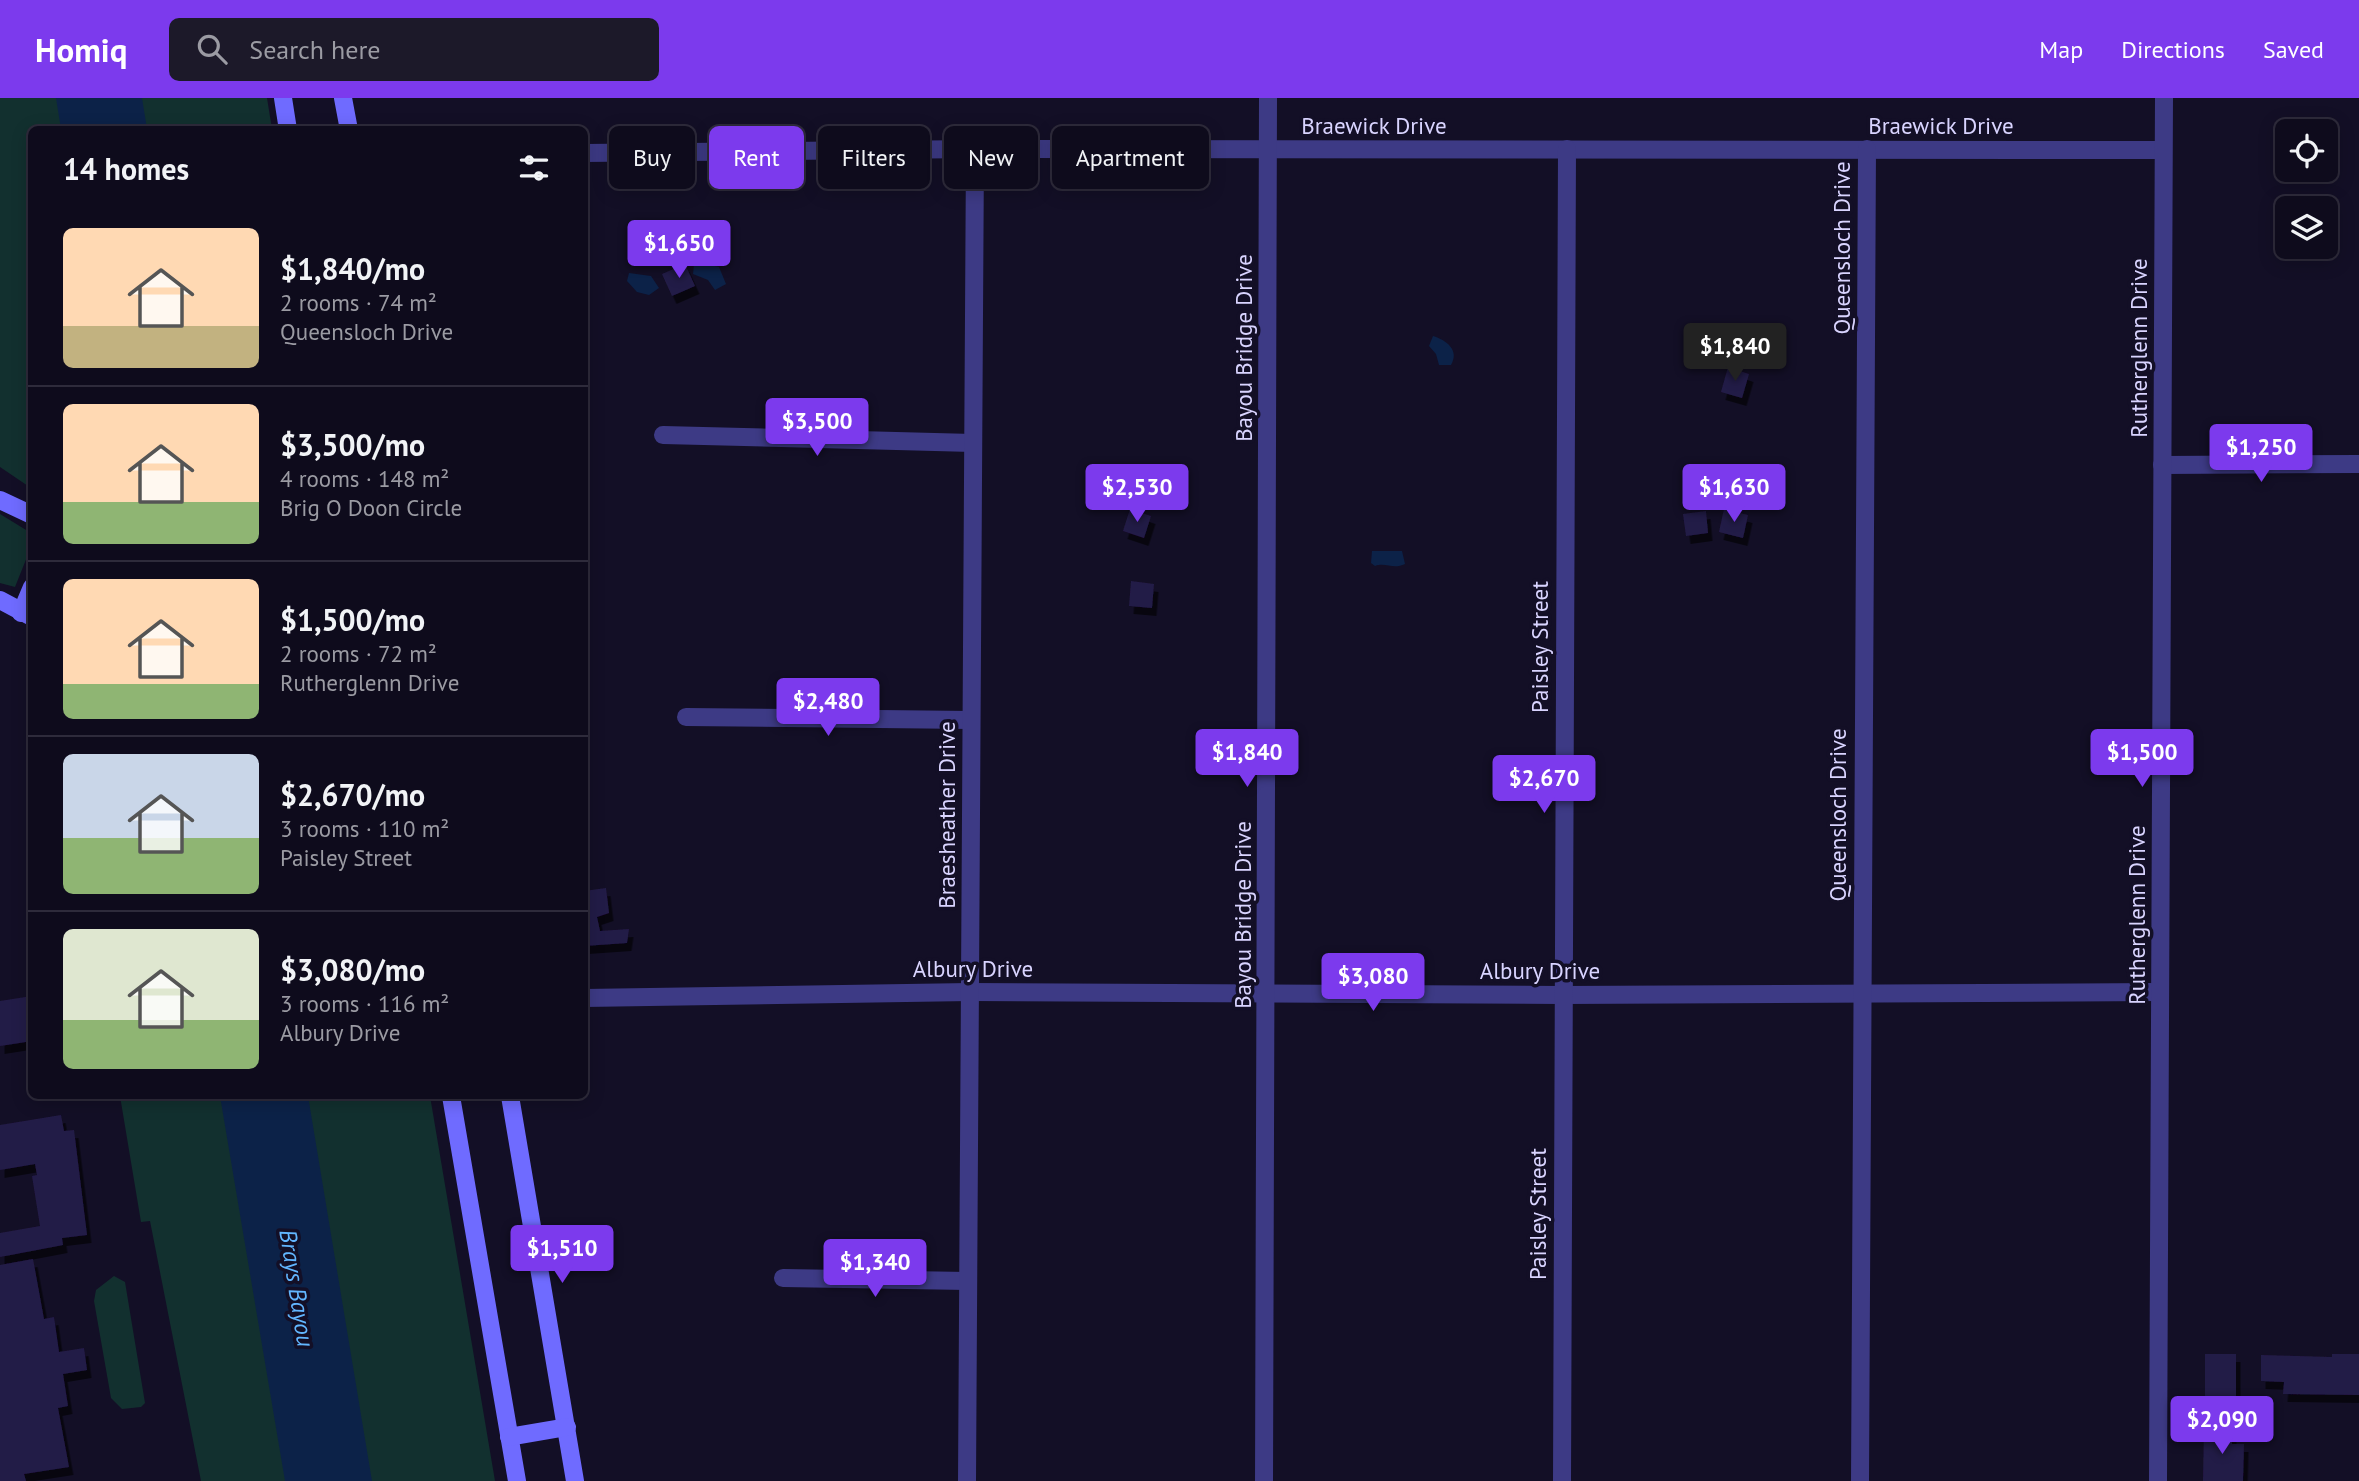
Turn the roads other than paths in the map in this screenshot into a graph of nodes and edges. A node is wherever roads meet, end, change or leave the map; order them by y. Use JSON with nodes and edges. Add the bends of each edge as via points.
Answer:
{"nodes":[{"id":1,"x":283,"y":98,"type":"edge"},
{"id":2,"x":344,"y":98,"type":"edge"},
{"id":3,"x":1268,"y":98,"type":"edge"},
{"id":4,"x":2164,"y":98,"type":"edge"},
{"id":5,"x":287,"y":126,"type":"edge"},
{"id":6,"x":348,"y":126,"type":"edge"},
{"id":7,"x":944,"y":149,"type":"edge"},
{"id":8,"x":1038,"y":149,"type":"edge"},
{"id":9,"x":1567,"y":149,"type":"junction"},
{"id":10,"x":1867,"y":149,"type":"junction"},
{"id":11,"x":1268,"y":150,"type":"junction"},
{"id":12,"x":2164,"y":150,"type":"junction"},
{"id":13,"x":588,"y":153,"type":"edge"},
{"id":14,"x":975,"y":189,"type":"edge"},
{"id":15,"x":663,"y":435,"type":"dead end"},
{"id":16,"x":973,"y":443,"type":"junction"},
{"id":17,"x":2162,"y":464,"type":"junction"},
{"id":18,"x":2359,"y":464,"type":"edge"},
{"id":19,"x":0,"y":500,"type":"edge"},
{"id":20,"x":28,"y":513,"type":"edge"},
{"id":21,"x":0,"y":600,"type":"edge"},
{"id":22,"x":26,"y":615,"type":"edge"},
{"id":23,"x":686,"y":717,"type":"dead end"},
{"id":24,"x":971,"y":720,"type":"junction"},
{"id":25,"x":970,"y":992,"type":"junction"},
{"id":26,"x":1861,"y":992,"type":"junction"},
{"id":27,"x":2160,"y":992,"type":"junction"},
{"id":28,"x":1266,"y":993,"type":"junction"},
{"id":29,"x":1562,"y":995,"type":"junction"},
{"id":30,"x":588,"y":998,"type":"edge"},
{"id":31,"x":452,"y":1099,"type":"edge"},
{"id":32,"x":511,"y":1099,"type":"edge"},
{"id":33,"x":783,"y":1278,"type":"dead end"},
{"id":34,"x":968,"y":1282,"type":"junction"},
{"id":35,"x":566,"y":1427,"type":"junction"},
{"id":36,"x":509,"y":1437,"type":"junction"},
{"id":37,"x":517,"y":1481,"type":"edge"},
{"id":38,"x":575,"y":1481,"type":"edge"},
{"id":39,"x":967,"y":1481,"type":"edge"},
{"id":40,"x":1264,"y":1481,"type":"edge"},
{"id":41,"x":1562,"y":1481,"type":"edge"},
{"id":42,"x":1860,"y":1481,"type":"edge"},
{"id":43,"x":2158,"y":1481,"type":"edge"}],
"edges":[{"from":1,"to":5,"type":"main road"},
{"from":2,"to":6,"type":"main road"},
{"from":3,"to":11,"type":"street","name":"Bayou Bridge Drive"},
{"from":4,"to":12,"type":"street","name":"Rutherglenn Drive"},
{"from":7,"to":13,"type":"street","name":"Braewick Drive"},
{"from":8,"to":11,"type":"street","name":"Braewick Drive"},
{"from":9,"to":10,"type":"street","name":"Braewick Drive"},
{"from":9,"to":11,"type":"street","name":"Braewick Drive"},
{"from":9,"to":29,"type":"street","name":"Paisley Street"},
{"from":10,"to":12,"type":"street","name":"Braewick Drive"},
{"from":10,"to":26,"type":"street","name":"Queensloch Drive"},
{"from":11,"to":28,"type":"street","name":"Bayou Bridge Drive"},
{"from":12,"to":17,"type":"street","name":"Rutherglenn Drive"},
{"from":14,"to":16,"type":"street","name":"Braesheather Drive"},
{"from":15,"to":16,"type":"street"},
{"from":16,"to":24,"type":"street","name":"Braesheather Drive"},
{"from":17,"to":18,"type":"street"},
{"from":17,"to":27,"type":"street","name":"Rutherglenn Drive"},
{"from":19,"to":20,"type":"main road"},
{"from":21,"to":22,"type":"main road"},
{"from":23,"to":24,"type":"street"},
{"from":24,"to":25,"type":"street","name":"Braesheather Drive"},
{"from":25,"to":28,"type":"street","name":"Albury Drive"},
{"from":25,"to":30,"type":"street","name":"Albury Drive"},
{"from":25,"to":34,"type":"street","name":"Braesheather Drive"},
{"from":26,"to":27,"type":"street","name":"Albury Drive"},
{"from":26,"to":29,"type":"street","name":"Albury Drive"},
{"from":26,"to":42,"type":"street","name":"Queensloch Drive"},
{"from":27,"to":43,"type":"street","name":"Rutherglenn Drive"},
{"from":28,"to":29,"type":"street","name":"Albury Drive"},
{"from":28,"to":40,"type":"street","name":"Bayou Bridge Drive"},
{"from":29,"to":41,"type":"street","name":"Paisley Street"},
{"from":31,"to":36,"type":"main road"},
{"from":32,"to":35,"type":"main road"},
{"from":33,"to":34,"type":"street"},
{"from":34,"to":39,"type":"street","name":"Braesheather Drive"},
{"from":35,"to":36,"type":"main road"},
{"from":35,"to":38,"type":"main road"},
{"from":36,"to":37,"type":"main road"}]}
